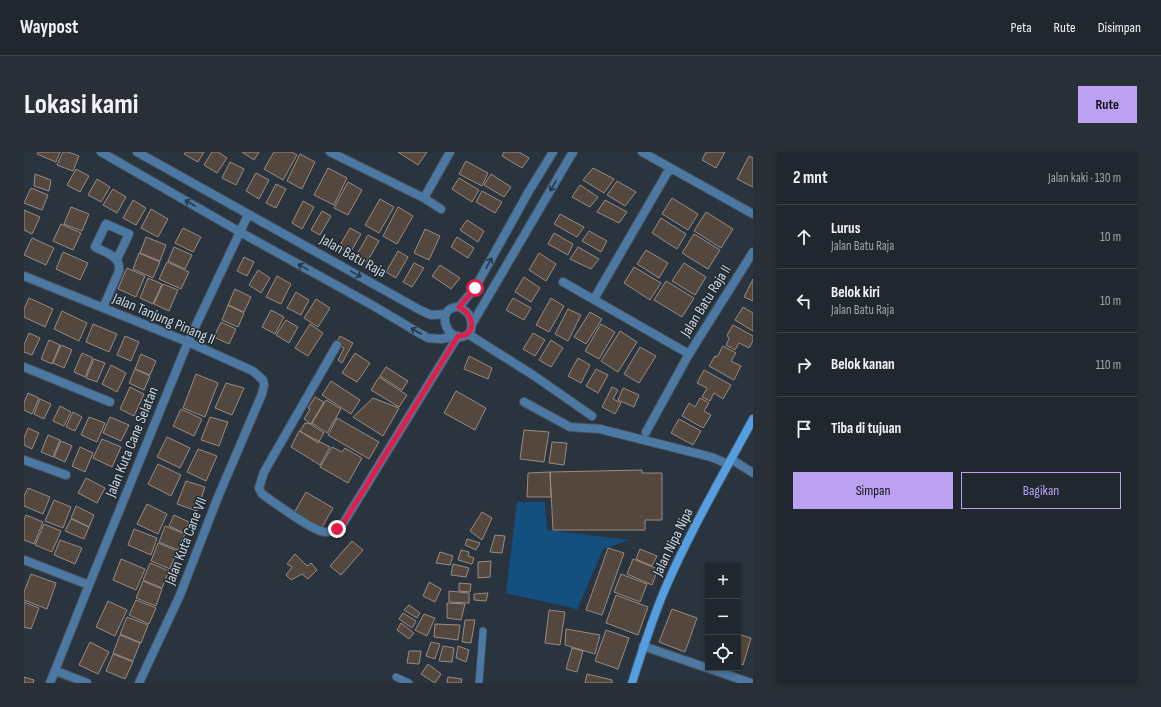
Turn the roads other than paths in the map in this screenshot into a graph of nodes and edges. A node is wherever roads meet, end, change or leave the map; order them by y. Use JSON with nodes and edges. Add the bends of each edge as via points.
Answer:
{"nodes":[{"id":1,"x":101,"y":152,"type":"edge"},
{"id":2,"x":137,"y":152,"type":"edge"},
{"id":3,"x":330,"y":152,"type":"edge"},
{"id":4,"x":450,"y":152,"type":"edge"},
{"id":5,"x":553,"y":152,"type":"edge"},
{"id":6,"x":573,"y":152,"type":"edge"},
{"id":7,"x":642,"y":152,"type":"edge"},
{"id":8,"x":670,"y":168,"type":"junction"},
{"id":9,"x":424,"y":198,"type":"junction"},
{"id":10,"x":441,"y":209,"type":"dead end"},
{"id":11,"x":753,"y":214,"type":"edge"},
{"id":12,"x":248,"y":215,"type":"junction"},
{"id":13,"x":240,"y":232,"type":"junction"},
{"id":14,"x":753,"y":252,"type":"edge"},
{"id":15,"x":117,"y":259,"type":"junction"},
{"id":16,"x":24,"y":276,"type":"edge"},
{"id":17,"x":562,"y":282,"type":"dead end"},
{"id":18,"x":594,"y":299,"type":"junction"},
{"id":19,"x":459,"y":307,"type":"junction"},
{"id":20,"x":103,"y":308,"type":"junction"},
{"id":21,"x":446,"y":314,"type":"junction"},
{"id":22,"x":472,"y":324,"type":"junction"},
{"id":23,"x":468,"y":334,"type":"junction"},
{"id":24,"x":455,"y":336,"type":"junction"},
{"id":25,"x":188,"y":342,"type":"junction"},
{"id":26,"x":337,"y":344,"type":"dead end"},
{"id":27,"x":689,"y":354,"type":"junction"},
{"id":28,"x":24,"y":368,"type":"edge"},
{"id":29,"x":110,"y":402,"type":"dead end"},
{"id":30,"x":524,"y":402,"type":"dead end"},
{"id":31,"x":256,"y":408,"type":"joint"},
{"id":32,"x":592,"y":416,"type":"dead end"},
{"id":33,"x":753,"y":419,"type":"edge"},
{"id":34,"x":646,"y":432,"type":"dead end"},
{"id":35,"x":24,"y":460,"type":"edge"},
{"id":36,"x":730,"y":462,"type":"junction"},
{"id":37,"x":753,"y":473,"type":"edge"},
{"id":38,"x":66,"y":475,"type":"dead end"},
{"id":39,"x":24,"y":560,"type":"edge"},
{"id":40,"x":89,"y":585,"type":"junction"},
{"id":41,"x":483,"y":631,"type":"dead end"},
{"id":42,"x":643,"y":646,"type":"junction"},
{"id":43,"x":56,"y":671,"type":"junction"},
{"id":44,"x":50,"y":683,"type":"edge"},
{"id":45,"x":87,"y":683,"type":"edge"},
{"id":46,"x":139,"y":683,"type":"edge"},
{"id":47,"x":479,"y":683,"type":"edge"},
{"id":48,"x":632,"y":683,"type":"edge"},
{"id":49,"x":751,"y":683,"type":"edge"}],
"edges":[{"from":13,"to":1,"type":"street","one_way":true},
{"from":2,"to":12,"type":"street","name":"Jalan Batu Raja"},
{"from":3,"to":9,"type":"street"},
{"from":4,"to":9,"type":"street"},
{"from":19,"to":5,"type":"street","one_way":true,"via":[[475,288]]},
{"from":6,"to":22,"type":"street","one_way":true},
{"from":7,"to":8,"type":"street"},
{"from":8,"to":11,"type":"street"},
{"from":8,"to":18,"type":"street"},
{"from":9,"to":10,"type":"street"},
{"from":12,"to":13,"type":"street","name":"Jalan Kuta Cane Selatan"},
{"from":12,"to":21,"type":"street","name":"Jalan Batu Raja","one_way":true,"via":[[420,310],[431,315]]},
{"from":24,"to":13,"type":"street","one_way":true,"via":[[446,339],[428,338],[372,304]]},
{"from":13,"to":25,"type":"street","name":"Jalan Kuta Cane Selatan"},
{"from":14,"to":27,"type":"street","name":"Jalan Batu Raja II"},
{"from":15,"to":15,"type":"street","via":[[95,247],[106,224],[129,234]]},
{"from":15,"to":20,"type":"street","via":[[119,271]]},
{"from":16,"to":20,"type":"street","name":"Jalan Tanjung Pinang II"},
{"from":17,"to":18,"type":"street","name":"Jalan Batu Raja II"},
{"from":18,"to":27,"type":"street","name":"Jalan Batu Raja II"},
{"from":19,"to":21,"type":"street","via":[[449,309]]},
{"from":19,"to":22,"type":"street","via":[[469,315]]},
{"from":20,"to":25,"type":"street","name":"Jalan Tanjung Pinang II"},
{"from":21,"to":24,"type":"street","via":[[445,324]]},
{"from":22,"to":23,"type":"street"},
{"from":23,"to":24,"type":"street","via":[[463,337]]},
{"from":23,"to":32,"type":"street"},
{"from":24,"to":26,"type":"street","via":[[344,522],[337,529],[325,532],[262,494],[259,488],[264,472]]},
{"from":25,"to":31,"type":"street","name":"Jalan Tanjung Pinang II","via":[[259,376],[264,385]]},
{"from":25,"to":40,"type":"street","name":"Jalan Kuta Cane Selatan"},
{"from":27,"to":34,"type":"street"},
{"from":28,"to":29,"type":"street"},
{"from":30,"to":36,"type":"street","via":[[570,427],[600,429]]},
{"from":31,"to":46,"type":"street","name":"Jalan Kuta Cane VII","via":[[180,595]]},
{"from":33,"to":36,"type":"street","name":"Jalan Nipa Nipa"},
{"from":35,"to":38,"type":"street"},
{"from":36,"to":37,"type":"street"},
{"from":36,"to":42,"type":"street","name":"Jalan Nipa Nipa","via":[[690,537]]},
{"from":39,"to":40,"type":"street"},
{"from":40,"to":43,"type":"street","name":"Jalan Kuta Cane Selatan"},
{"from":41,"to":47,"type":"lane"},
{"from":42,"to":48,"type":"street","name":"Jalan Nipa Nipa"},
{"from":42,"to":49,"type":"street"},
{"from":43,"to":44,"type":"street","name":"Jalan Kuta Cane Selatan"},
{"from":43,"to":45,"type":"street"}]}
